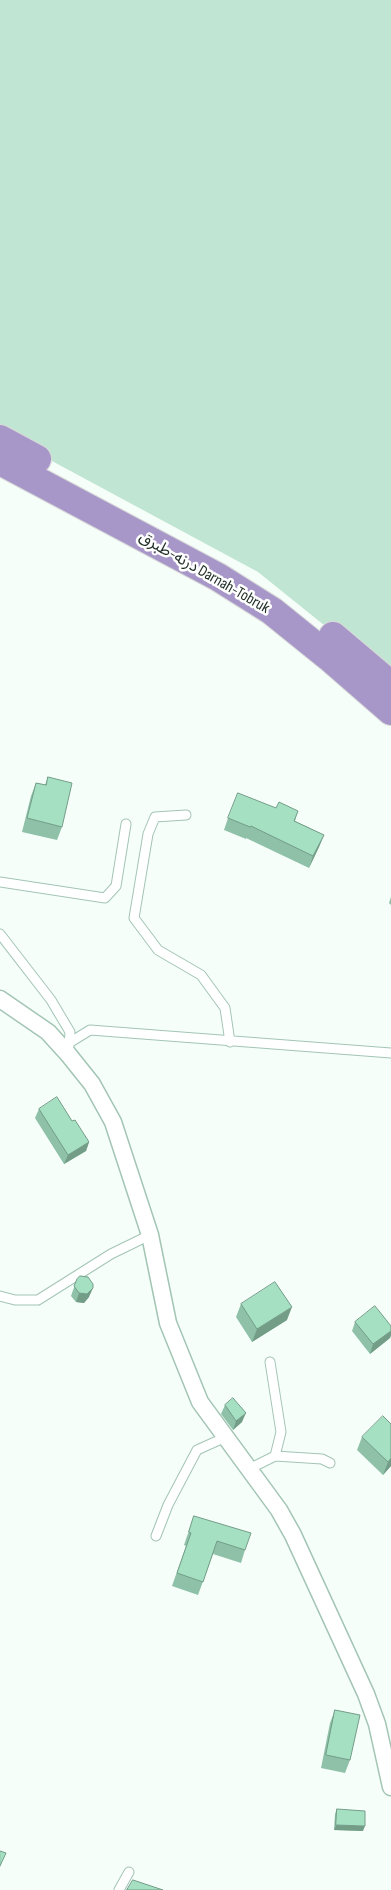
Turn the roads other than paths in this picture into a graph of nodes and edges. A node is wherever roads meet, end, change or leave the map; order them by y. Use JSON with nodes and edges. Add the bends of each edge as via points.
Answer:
{"nodes":[{"id":1,"x":0,"y":439,"type":"edge"},
{"id":2,"x":0,"y":461,"type":"edge"},
{"id":3,"x":391,"y":685,"type":"edge"},
{"id":4,"x":391,"y":711,"type":"edge"},
{"id":5,"x":186,"y":814,"type":"dead end"},
{"id":6,"x":126,"y":824,"type":"dead end"},
{"id":7,"x":0,"y":882,"type":"edge"},
{"id":8,"x":0,"y":934,"type":"edge"},
{"id":9,"x":0,"y":999,"type":"edge"},
{"id":10,"x":230,"y":1042,"type":"junction"},
{"id":11,"x":69,"y":1048,"type":"junction"},
{"id":12,"x":391,"y":1053,"type":"edge"},
{"id":13,"x":150,"y":1236,"type":"junction"},
{"id":14,"x":0,"y":1296,"type":"edge"},
{"id":15,"x":270,"y":1362,"type":"dead end"},
{"id":16,"x":226,"y":1437,"type":"junction"},
{"id":17,"x":275,"y":1456,"type":"junction"},
{"id":18,"x":330,"y":1464,"type":"dead end"},
{"id":19,"x":249,"y":1469,"type":"junction"},
{"id":20,"x":156,"y":1536,"type":"dead end"},
{"id":21,"x":391,"y":1787,"type":"edge"},
{"id":22,"x":129,"y":1872,"type":"dead end"},
{"id":23,"x":119,"y":1890,"type":"edge"}],
"edges":[{"from":1,"to":3,"type":"highway","name":"درنه-طبرق Darnah-Tobruk","via":[[228,561],[275,591],[342,642]]},
{"from":2,"to":4,"type":"highway","name":"درنه-طبرق Darnah-Tobruk","via":[[218,577],[272,611]]},
{"from":5,"to":10,"type":"lane","via":[[155,817],[148,834],[134,918],[158,950],[201,976],[225,1008]]},
{"from":6,"to":7,"type":"lane","via":[[116,886],[105,898]]},
{"from":8,"to":11,"type":"lane","via":[[51,1000],[70,1032]]},
{"from":9,"to":11,"type":"street"},
{"from":10,"to":11,"type":"lane","via":[[90,1030]]},
{"from":10,"to":12,"type":"lane"},
{"from":11,"to":13,"type":"street","via":[[113,1122]]},
{"from":13,"to":14,"type":"lane","via":[[111,1254],[38,1300]]},
{"from":13,"to":16,"type":"street","via":[[168,1323],[200,1402]]},
{"from":15,"to":17,"type":"lane","via":[[281,1432]]},
{"from":16,"to":19,"type":"street"},
{"from":16,"to":20,"type":"lane","via":[[197,1450],[168,1505]]},
{"from":17,"to":18,"type":"lane","via":[[322,1459]]},
{"from":17,"to":19,"type":"lane"},
{"from":19,"to":21,"type":"street","via":[[293,1535],[353,1664],[376,1724]]},
{"from":22,"to":23,"type":"lane"}]}
